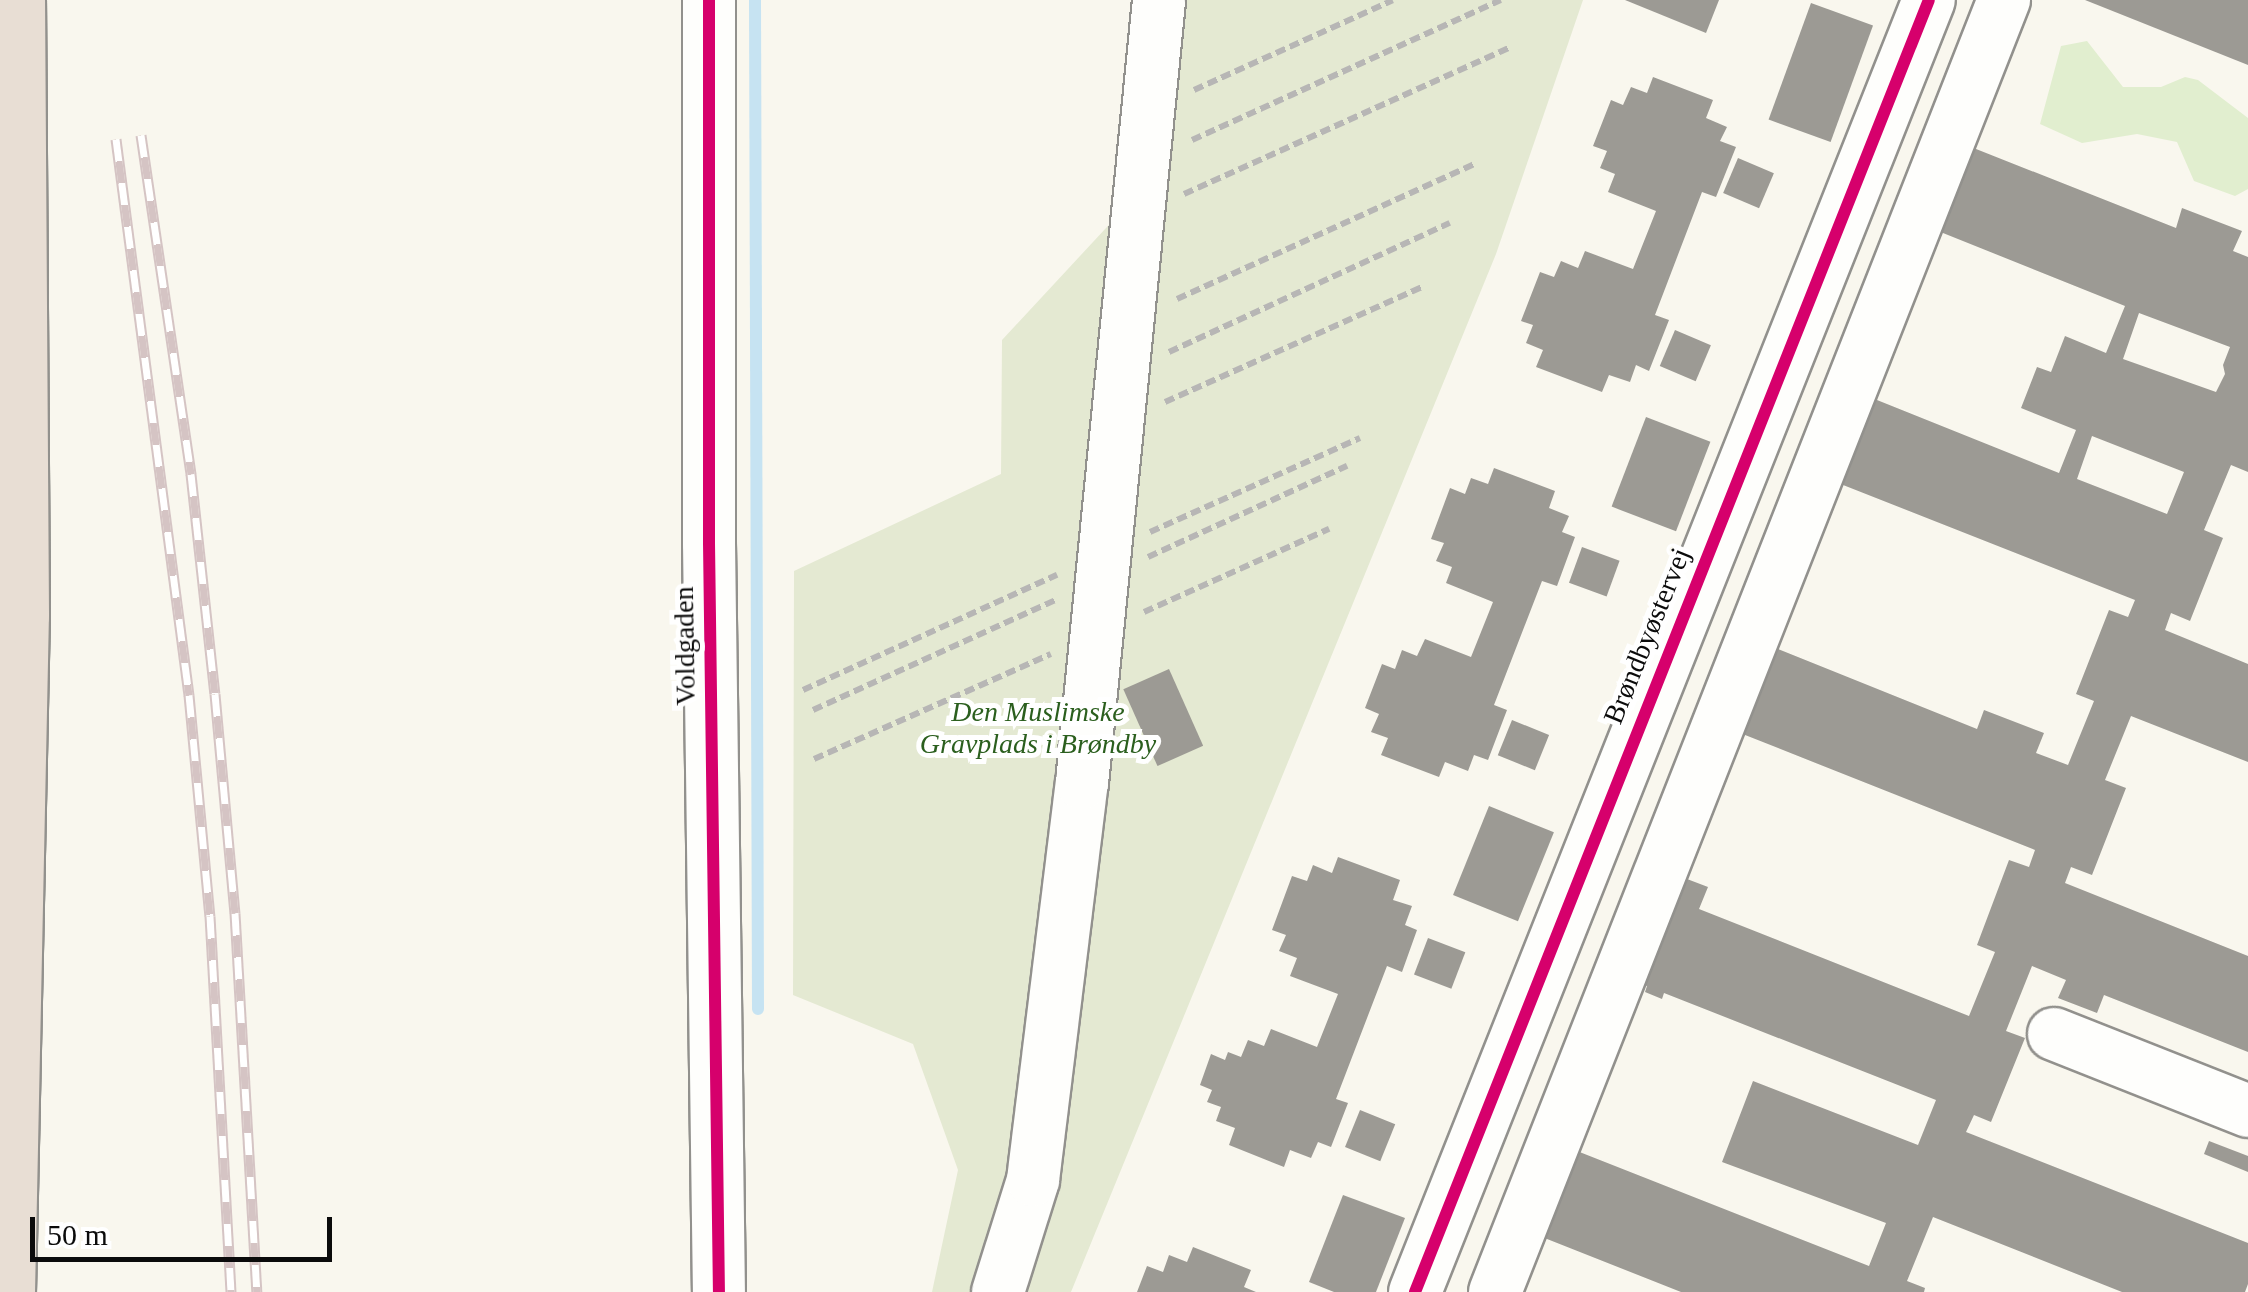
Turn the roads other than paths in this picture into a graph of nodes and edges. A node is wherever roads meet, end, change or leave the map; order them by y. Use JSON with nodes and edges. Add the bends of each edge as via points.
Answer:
{"nodes":[{"id":1,"x":17,"y":0,"type":"edge"},
{"id":2,"x":709,"y":0,"type":"edge"},
{"id":3,"x":1159,"y":0,"type":"edge"},
{"id":4,"x":1929,"y":0,"type":"edge"},
{"id":5,"x":2004,"y":0,"type":"edge"},
{"id":6,"x":2054,"y":1034,"type":"dead end"},
{"id":7,"x":2248,"y":1111,"type":"edge"},
{"id":8,"x":1003,"y":1281,"type":"edge"},
{"id":9,"x":8,"y":1292,"type":"edge"},
{"id":10,"x":720,"y":1292,"type":"edge"},
{"id":11,"x":1415,"y":1292,"type":"edge"},
{"id":12,"x":1496,"y":1292,"type":"edge"}],
"edges":[{"from":1,"to":9,"type":"highway","via":[[21,614]]},
{"from":2,"to":10,"type":"street","name":"Voldgaden"},
{"from":3,"to":8,"type":"street","via":[[1082,783],[1033,1180]]},
{"from":4,"to":11,"type":"street","name":"Brøndbyøstervej"},
{"from":5,"to":12,"type":"street"},
{"from":6,"to":7,"type":"street"}]}
